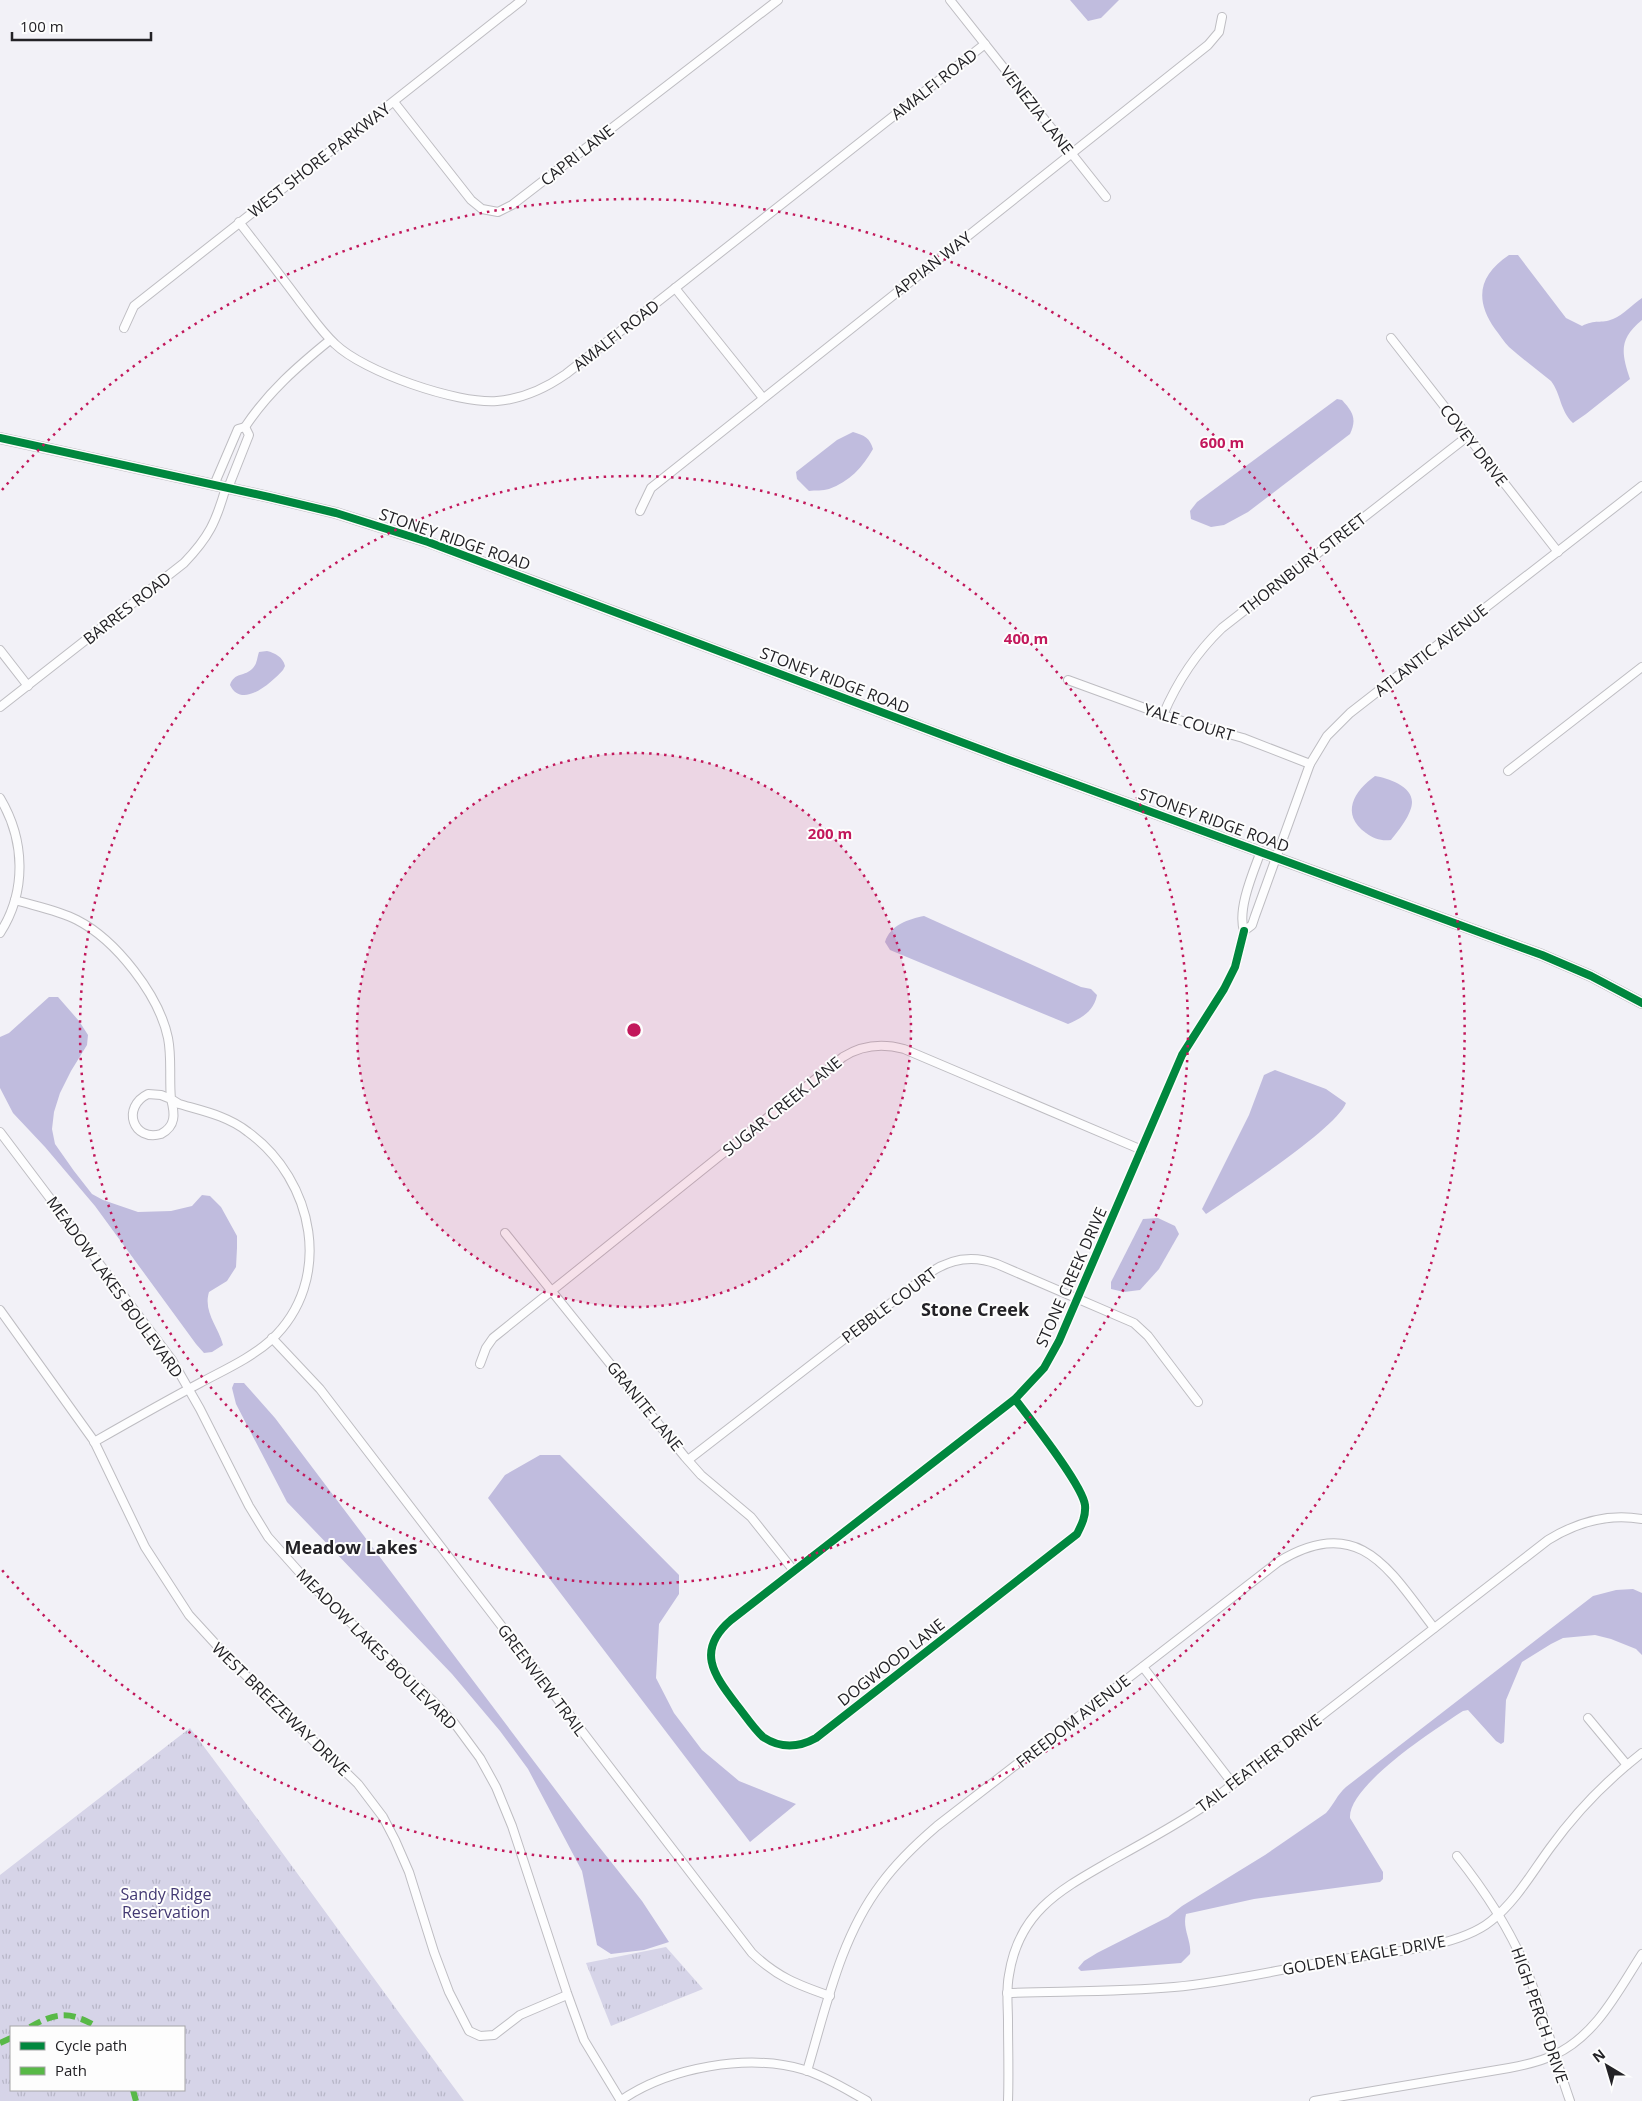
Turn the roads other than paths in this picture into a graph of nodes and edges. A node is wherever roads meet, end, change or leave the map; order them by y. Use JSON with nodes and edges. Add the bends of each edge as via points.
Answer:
{"nodes":[{"id":1,"x":522,"y":0,"type":"edge"},
{"id":2,"x":778,"y":0,"type":"edge"},
{"id":3,"x":950,"y":0,"type":"edge"},
{"id":4,"x":1222,"y":17,"type":"dead end"},
{"id":5,"x":985,"y":44,"type":"junction"},
{"id":6,"x":394,"y":102,"type":"junction"},
{"id":7,"x":1071,"y":154,"type":"junction"},
{"id":8,"x":1106,"y":197,"type":"dead end"},
{"id":9,"x":239,"y":222,"type":"junction"},
{"id":10,"x":675,"y":288,"type":"junction"},
{"id":11,"x":124,"y":328,"type":"dead end"},
{"id":12,"x":1391,"y":338,"type":"dead end"},
{"id":13,"x":330,"y":340,"type":"junction"},
{"id":14,"x":763,"y":398,"type":"junction"},
{"id":15,"x":244,"y":427,"type":"junction"},
{"id":16,"x":1468,"y":436,"type":"junction"},
{"id":17,"x":0,"y":438,"type":"edge"},
{"id":18,"x":214,"y":485,"type":"junction"},
{"id":19,"x":1642,"y":486,"type":"edge"},
{"id":20,"x":227,"y":488,"type":"junction"},
{"id":21,"x":640,"y":511,"type":"dead end"},
{"id":22,"x":1558,"y":552,"type":"junction"},
{"id":23,"x":0,"y":650,"type":"edge"},
{"id":24,"x":1642,"y":667,"type":"edge"},
{"id":25,"x":1068,"y":680,"type":"dead end"},
{"id":26,"x":28,"y":686,"type":"junction"},
{"id":27,"x":0,"y":707,"type":"edge"},
{"id":28,"x":1163,"y":715,"type":"junction"},
{"id":29,"x":1310,"y":764,"type":"junction"},
{"id":30,"x":1508,"y":771,"type":"dead end"},
{"id":31,"x":0,"y":798,"type":"edge"},
{"id":32,"x":1261,"y":851,"type":"junction"},
{"id":33,"x":1276,"y":857,"type":"junction"},
{"id":34,"x":15,"y":900,"type":"junction"},
{"id":35,"x":1244,"y":931,"type":"junction"},
{"id":36,"x":0,"y":933,"type":"edge"},
{"id":37,"x":1642,"y":1003,"type":"edge"},
{"id":38,"x":171,"y":1100,"type":"junction"},
{"id":39,"x":0,"y":1132,"type":"edge"},
{"id":40,"x":1142,"y":1150,"type":"junction"},
{"id":41,"x":505,"y":1233,"type":"dead end"},
{"id":42,"x":552,"y":1290,"type":"junction"},
{"id":43,"x":1078,"y":1300,"type":"junction"},
{"id":44,"x":0,"y":1310,"type":"edge"},
{"id":45,"x":272,"y":1338,"type":"junction"},
{"id":46,"x":480,"y":1364,"type":"dead end"},
{"id":47,"x":189,"y":1389,"type":"junction"},
{"id":48,"x":1015,"y":1400,"type":"junction"},
{"id":49,"x":1198,"y":1402,"type":"dead end"},
{"id":50,"x":94,"y":1442,"type":"junction"},
{"id":51,"x":688,"y":1460,"type":"junction"},
{"id":52,"x":1642,"y":1518,"type":"edge"},
{"id":53,"x":794,"y":1571,"type":"junction"},
{"id":54,"x":1434,"y":1628,"type":"junction"},
{"id":55,"x":1143,"y":1667,"type":"junction"},
{"id":56,"x":1588,"y":1718,"type":"dead end"},
{"id":57,"x":1642,"y":1753,"type":"edge"},
{"id":58,"x":1627,"y":1765,"type":"junction"},
{"id":59,"x":1233,"y":1784,"type":"junction"},
{"id":60,"x":1457,"y":1856,"type":"dead end"},
{"id":61,"x":1498,"y":1914,"type":"junction"},
{"id":62,"x":1642,"y":1954,"type":"edge"},
{"id":63,"x":1007,"y":1993,"type":"junction"},
{"id":64,"x":567,"y":1995,"type":"junction"},
{"id":65,"x":830,"y":1996,"type":"junction"},
{"id":66,"x":1554,"y":2056,"type":"junction"},
{"id":67,"x":807,"y":2071,"type":"junction"},
{"id":68,"x":621,"y":2101,"type":"edge"},
{"id":69,"x":867,"y":2101,"type":"edge"},
{"id":70,"x":1008,"y":2101,"type":"edge"},
{"id":71,"x":1314,"y":2101,"type":"edge"},
{"id":72,"x":1570,"y":2101,"type":"edge"}],
"edges":[{"from":1,"to":6,"type":"street","name":"WEST SHORE PARKWAY"},
{"from":2,"to":6,"type":"street","name":"CAPRI LANE","via":[[512,205],[498,212],[482,209],[471,200]]},
{"from":3,"to":5,"type":"street","name":"VENEZIA LANE"},
{"from":4,"to":7,"type":"street","name":"APPIAN WAY","via":[[1219,32],[1208,45]]},
{"from":5,"to":7,"type":"street","name":"VENEZIA LANE"},
{"from":5,"to":10,"type":"street","name":"AMALFI ROAD"},
{"from":6,"to":9,"type":"street","name":"WEST SHORE PARKWAY"},
{"from":7,"to":8,"type":"street","name":"VENEZIA LANE"},
{"from":7,"to":14,"type":"street","name":"APPIAN WAY"},
{"from":9,"to":11,"type":"street","name":"WEST SHORE PARKWAY","via":[[134,306]]},
{"from":9,"to":13,"type":"street","name":"AMALFI ROAD"},
{"from":10,"to":13,"type":"street","name":"AMALFI ROAD","via":[[557,381],[526,394],[497,401],[462,398],[386,374],[356,360]]},
{"from":10,"to":14,"type":"street"},
{"from":12,"to":16,"type":"street","name":"COVEY DRIVE"},
{"from":13,"to":15,"type":"street","via":[[281,383]]},
{"from":14,"to":21,"type":"street","name":"APPIAN WAY","via":[[651,488]]},
{"from":15,"to":18,"type":"street","via":[[238,429]]},
{"from":15,"to":20,"type":"street","name":"BARRES ROAD","via":[[249,434]]},
{"from":16,"to":22,"type":"street","name":"COVEY DRIVE"},
{"from":16,"to":28,"type":"street","name":"THORNBURY STREET","via":[[1222,628],[1188,666]]},
{"from":17,"to":18,"type":"street","name":"STONEY RIDGE ROAD"},
{"from":18,"to":20,"type":"street","name":"STONEY RIDGE ROAD"},
{"from":19,"to":22,"type":"street","name":"ATLANTIC AVENUE"},
{"from":20,"to":26,"type":"street","name":"BARRES ROAD","via":[[208,536],[184,563]]},
{"from":20,"to":32,"type":"street","name":"STONEY RIDGE ROAD","via":[[336,513],[428,542]]},
{"from":22,"to":29,"type":"street","name":"ATLANTIC AVENUE","via":[[1340,722],[1323,741]]},
{"from":23,"to":26,"type":"street"},
{"from":24,"to":30,"type":"street"},
{"from":25,"to":28,"type":"street","name":"YALE COURT"},
{"from":26,"to":27,"type":"street","name":"BARRES ROAD"},
{"from":28,"to":29,"type":"street","name":"YALE COURT","via":[[1243,738]]},
{"from":29,"to":33,"type":"street","name":"ATLANTIC AVENUE"},
{"from":31,"to":34,"type":"street","via":[[19,847],[19,882]]},
{"from":32,"to":33,"type":"street","name":"STONEY RIDGE ROAD"},
{"from":32,"to":35,"type":"street","name":"STONE CREEK DRIVE","via":[[1242,918]]},
{"from":33,"to":35,"type":"street","name":"STONE CREEK DRIVE","via":[[1252,925]]},
{"from":33,"to":37,"type":"street","name":"STONEY RIDGE ROAD","via":[[1572,967]]},
{"from":34,"to":36,"type":"street"},
{"from":34,"to":38,"type":"street","via":[[75,919],[99,934],[117,951],[147,990],[163,1022],[169,1048]]},
{"from":35,"to":40,"type":"street","name":"STONE CREEK DRIVE","via":[[1235,967],[1182,1055]]},
{"from":38,"to":38,"type":"street","via":[[148,1094],[137,1101],[132,1113],[140,1131],[151,1136],[166,1131],[174,1118]]},
{"from":38,"to":45,"type":"street","via":[[220,1116],[250,1133],[284,1170],[301,1200],[310,1240],[307,1273],[295,1307]]},
{"from":39,"to":47,"type":"street","name":"MEADOW LAKES BOULEVARD","via":[[172,1360]]},
{"from":40,"to":42,"type":"street","name":"SUGAR CREEK LANE","via":[[911,1051],[886,1045],[864,1047],[843,1057]]},
{"from":40,"to":43,"type":"street","name":"STONE CREEK DRIVE"},
{"from":41,"to":42,"type":"street","name":"GRANITE LANE"},
{"from":42,"to":46,"type":"street","name":"SUGAR CREEK LANE","via":[[493,1338]]},
{"from":42,"to":51,"type":"street","name":"GRANITE LANE"},
{"from":43,"to":48,"type":"street","name":"STONE CREEK DRIVE","via":[[1051,1357]]},
{"from":43,"to":49,"type":"street","name":"PEBBLE COURT","via":[[1139,1326]]},
{"from":43,"to":51,"type":"street","name":"PEBBLE COURT","via":[[987,1260],[964,1259],[947,1263]]},
{"from":44,"to":50,"type":"street","name":"WEST BREEZEWAY DRIVE"},
{"from":45,"to":47,"type":"street","via":[[247,1357]]},
{"from":45,"to":65,"type":"street","name":"GREENVIEW TRAIL","via":[[320,1389],[740,1940],[780,1977]]},
{"from":47,"to":50,"type":"street"},
{"from":47,"to":64,"type":"street","name":"MEADOW LAKES BOULEVARD","via":[[268,1537],[309,1584],[431,1699],[480,1758],[512,1826]]},
{"from":48,"to":53,"type":"street","name":"STONE CREEK DRIVE"},
{"from":48,"to":53,"type":"street","name":"DOGWOOD LANE","via":[[1080,1491],[1085,1512],[1077,1534],[816,1738],[786,1746],[771,1742],[757,1730],[718,1679],[711,1656],[714,1640],[723,1627]]},
{"from":50,"to":64,"type":"street","name":"WEST BREEZEWAY DRIVE","via":[[145,1547],[189,1615],[233,1663],[358,1784],[383,1817],[409,1872],[449,1992],[469,2031],[489,2036],[527,2012]]},
{"from":51,"to":53,"type":"street","name":"GRANITE LANE","via":[[751,1517]]},
{"from":52,"to":54,"type":"street","name":"TAIL FEATHER DRIVE","via":[[1594,1520],[1562,1532]]},
{"from":54,"to":55,"type":"street","name":"FREEDOM AVENUE","via":[[1390,1570],[1375,1556],[1353,1546],[1320,1545],[1298,1551],[1278,1562]]},
{"from":54,"to":59,"type":"street","name":"TAIL FEATHER DRIVE"},
{"from":55,"to":59,"type":"street"},
{"from":55,"to":65,"type":"street","name":"FREEDOM AVENUE","via":[[937,1826],[901,1860],[880,1884],[862,1914],[845,1949]]},
{"from":56,"to":58,"type":"street"},
{"from":57,"to":58,"type":"street","name":"GOLDEN EAGLE DRIVE"},
{"from":58,"to":61,"type":"street","name":"GOLDEN EAGLE DRIVE","via":[[1580,1810],[1520,1892]]},
{"from":59,"to":63,"type":"street","name":"TAIL FEATHER DRIVE","via":[[1193,1813],[1066,1886],[1050,1899],[1034,1916],[1018,1943]]},
{"from":60,"to":61,"type":"street","name":"HIGH PERCH DRIVE"},
{"from":61,"to":63,"type":"street","name":"GOLDEN EAGLE DRIVE","via":[[1472,1934],[1445,1942],[1230,1979],[1173,1987]]},
{"from":61,"to":66,"type":"street","name":"HIGH PERCH DRIVE","via":[[1531,1981]]},
{"from":62,"to":66,"type":"street","via":[[1590,2029]]},
{"from":63,"to":70,"type":"street","name":"TAIL FEATHER DRIVE"},
{"from":64,"to":68,"type":"street","name":"MEADOW LAKES BOULEVARD","via":[[584,2040]]},
{"from":65,"to":67,"type":"street","name":"FREEDOM AVENUE"},
{"from":66,"to":71,"type":"street","via":[[1510,2068]]},
{"from":66,"to":72,"type":"street","name":"HIGH PERCH DRIVE"},
{"from":67,"to":68,"type":"street","via":[[758,2063],[711,2068],[668,2076]]},
{"from":67,"to":69,"type":"street"}]}
